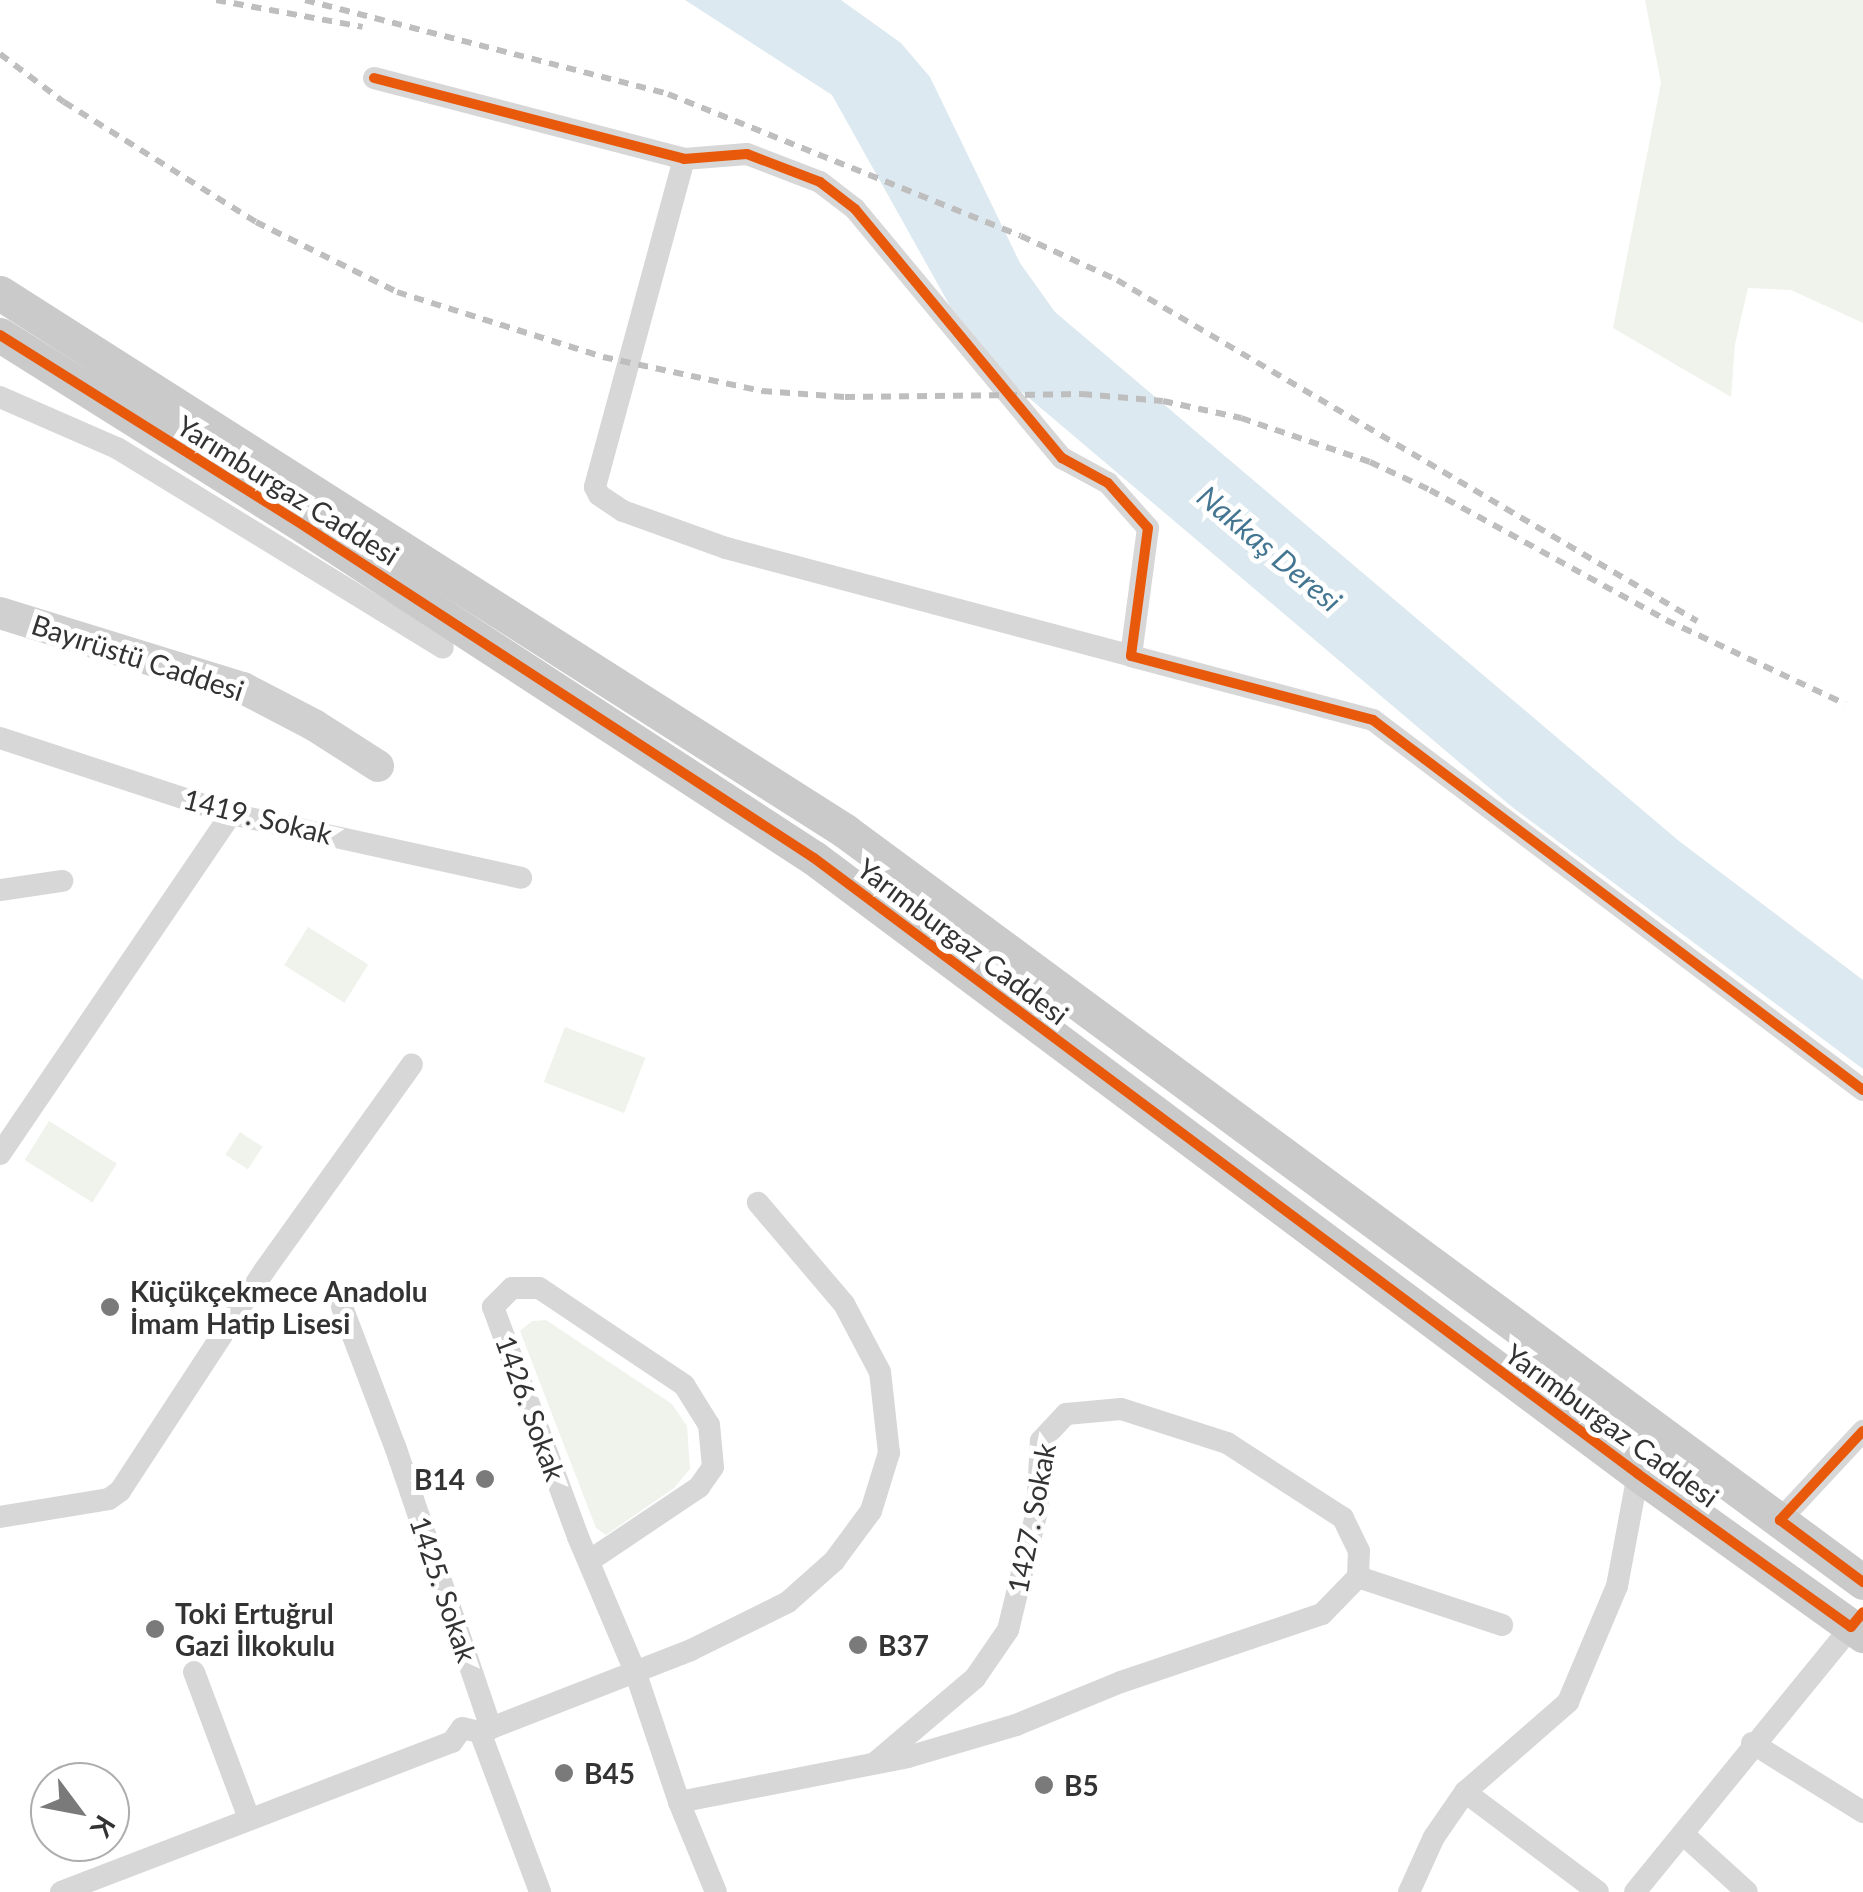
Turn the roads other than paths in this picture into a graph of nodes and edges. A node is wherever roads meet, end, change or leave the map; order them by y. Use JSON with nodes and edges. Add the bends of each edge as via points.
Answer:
{"nodes":[{"id":1,"x":374,"y":78,"type":"dead end"},
{"id":2,"x":684,"y":158,"type":"junction"},
{"id":3,"x":0,"y":294,"type":"edge"},
{"id":4,"x":0,"y":335,"type":"edge"},
{"id":5,"x":0,"y":397,"type":"edge"},
{"id":6,"x":0,"y":613,"type":"edge"},
{"id":7,"x":442,"y":648,"type":"dead end"},
{"id":8,"x":1131,"y":656,"type":"junction"},
{"id":9,"x":0,"y":738,"type":"edge"},
{"id":10,"x":378,"y":766,"type":"dead end"},
{"id":11,"x":232,"y":814,"type":"junction"},
{"id":12,"x":521,"y":878,"type":"dead end"},
{"id":13,"x":62,"y":881,"type":"dead end"},
{"id":14,"x":0,"y":890,"type":"edge"},
{"id":15,"x":412,"y":1064,"type":"dead end"},
{"id":16,"x":1863,"y":1090,"type":"edge"},
{"id":17,"x":0,"y":1154,"type":"edge"},
{"id":18,"x":758,"y":1203,"type":"dead end"},
{"id":19,"x":342,"y":1306,"type":"dead end"},
{"id":20,"x":1863,"y":1431,"type":"edge"},
{"id":21,"x":1638,"y":1474,"type":"junction"},
{"id":22,"x":0,"y":1516,"type":"edge"},
{"id":23,"x":1780,"y":1520,"type":"junction"},
{"id":24,"x":589,"y":1560,"type":"junction"},
{"id":25,"x":1358,"y":1577,"type":"junction"},
{"id":26,"x":1863,"y":1582,"type":"edge"},
{"id":27,"x":1859,"y":1624,"type":"edge"},
{"id":28,"x":1502,"y":1625,"type":"dead end"},
{"id":29,"x":634,"y":1671,"type":"junction"},
{"id":30,"x":194,"y":1672,"type":"dead end"},
{"id":31,"x":486,"y":1730,"type":"junction"},
{"id":32,"x":1752,"y":1742,"type":"junction"},
{"id":33,"x":876,"y":1762,"type":"junction"},
{"id":34,"x":1465,"y":1792,"type":"junction"},
{"id":35,"x":678,"y":1802,"type":"junction"},
{"id":36,"x":1863,"y":1812,"type":"edge"},
{"id":37,"x":248,"y":1816,"type":"junction"},
{"id":38,"x":1683,"y":1834,"type":"junction"},
{"id":39,"x":61,"y":1892,"type":"edge"},
{"id":40,"x":540,"y":1892,"type":"edge"},
{"id":41,"x":716,"y":1892,"type":"edge"},
{"id":42,"x":1409,"y":1892,"type":"edge"},
{"id":43,"x":1598,"y":1892,"type":"edge"},
{"id":44,"x":1636,"y":1892,"type":"edge"},
{"id":45,"x":1747,"y":1892,"type":"edge"}],
"edges":[{"from":1,"to":2,"type":"street"},
{"from":2,"to":8,"type":"street","via":[[747,154],[820,182],[855,209],[1062,458],[1118,494],[1148,528]]},
{"from":2,"to":8,"type":"street","via":[[595,487],[599,495],[622,511],[726,548]]},
{"from":3,"to":23,"type":"main road","name":"Yarımburgaz Caddesi","via":[[846,831]]},
{"from":4,"to":21,"type":"main road","name":"Yarımburgaz Caddesi","via":[[814,858]]},
{"from":5,"to":7,"type":"street","via":[[117,448]]},
{"from":6,"to":10,"type":"street","name":"Bayırüstü Caddesi","via":[[243,688]]},
{"from":8,"to":16,"type":"street","via":[[1373,720]]},
{"from":9,"to":11,"type":"street","name":"1419. Sokak"},
{"from":11,"to":12,"type":"street","name":"1419. Sokak"},
{"from":11,"to":17,"type":"street"},
{"from":13,"to":14,"type":"street"},
{"from":15,"to":22,"type":"street","via":[[264,1271],[120,1492]]},
{"from":18,"to":29,"type":"street","via":[[844,1304],[880,1372],[889,1453],[871,1512],[834,1561],[788,1602]]},
{"from":19,"to":31,"type":"street","name":"1425. Sokak","via":[[396,1449]]},
{"from":20,"to":23,"type":"street"},
{"from":21,"to":27,"type":"main road","name":"Yarımburgaz Caddesi"},
{"from":21,"to":34,"type":"street","via":[[1617,1586],[1568,1702]]},
{"from":23,"to":26,"type":"main road","name":"Yarımburgaz Caddesi"},
{"from":24,"to":24,"type":"street","name":"1426. Sokak","via":[[493,1307],[512,1288],[539,1288],[684,1385],[709,1425],[713,1467],[699,1487]]},
{"from":24,"to":29,"type":"street","name":"1426. Sokak"},
{"from":25,"to":28,"type":"street"},
{"from":25,"to":33,"type":"street","name":"1427. Sokak","via":[[1322,1614],[1121,1682],[1016,1726]]},
{"from":25,"to":33,"type":"street","name":"1427. Sokak","via":[[1359,1551],[1343,1518],[1227,1443],[1121,1409],[1066,1414],[1041,1441],[1036,1511],[1008,1630],[975,1678]]},
{"from":27,"to":32,"type":"street"},
{"from":29,"to":31,"type":"street"},
{"from":29,"to":35,"type":"street","name":"1426. Sokak"},
{"from":30,"to":37,"type":"street"},
{"from":31,"to":37,"type":"street","via":[[468,1747],[452,1742]]},
{"from":31,"to":40,"type":"street","name":"1425. Sokak"},
{"from":32,"to":36,"type":"street"},
{"from":32,"to":38,"type":"street"},
{"from":33,"to":35,"type":"street","name":"1427. Sokak"},
{"from":34,"to":42,"type":"street","via":[[1434,1837]]},
{"from":34,"to":43,"type":"street"},
{"from":35,"to":41,"type":"street","name":"1426. Sokak"},
{"from":37,"to":39,"type":"street"},
{"from":38,"to":44,"type":"street"},
{"from":38,"to":45,"type":"street"}]}
